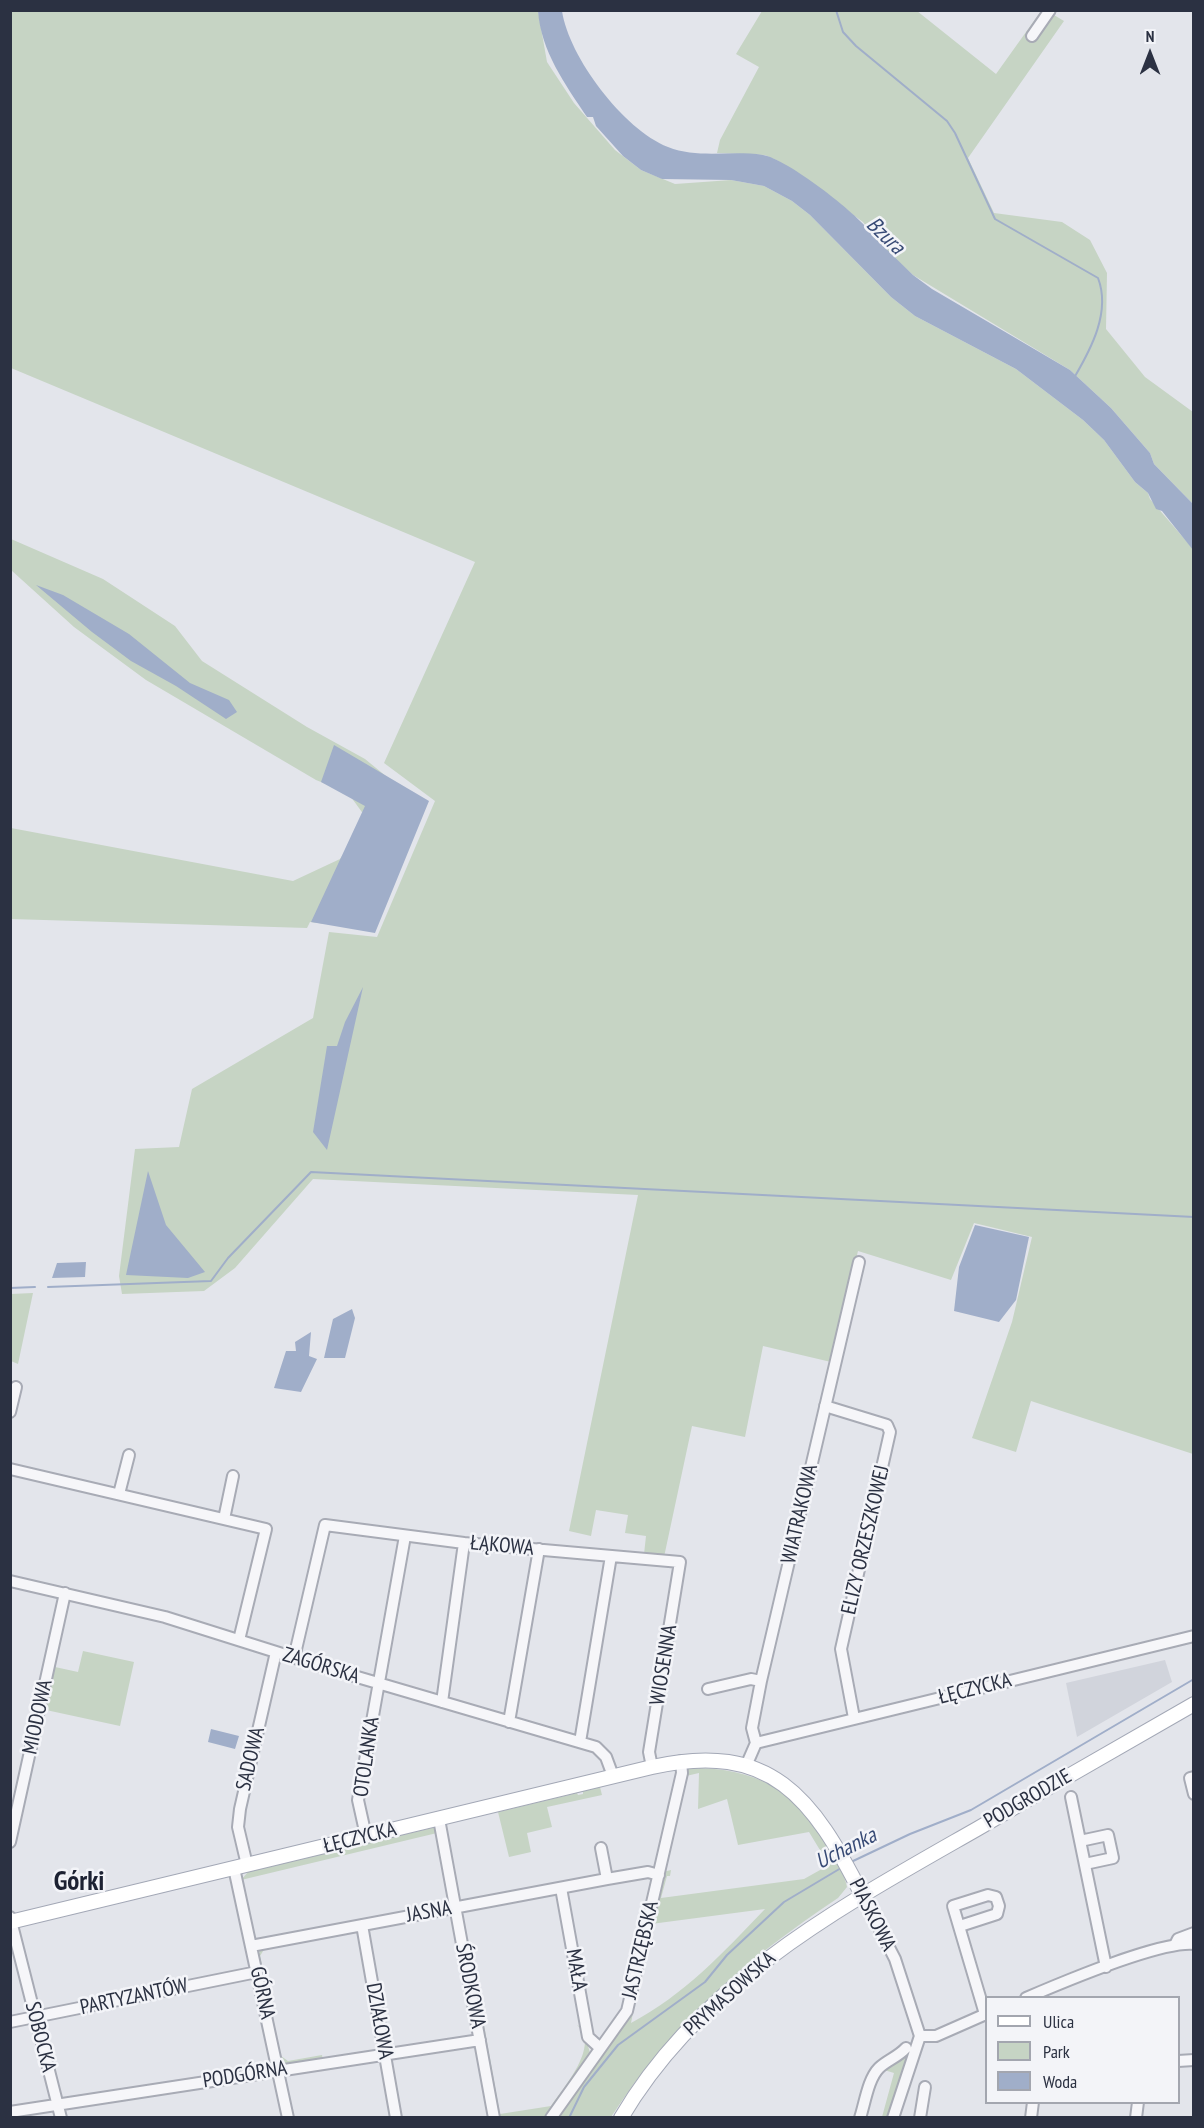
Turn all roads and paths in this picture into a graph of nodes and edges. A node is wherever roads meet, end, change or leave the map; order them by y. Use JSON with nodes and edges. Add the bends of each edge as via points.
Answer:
{"nodes":[{"id":1,"x":1050,"y":10,"type":"edge"},
{"id":2,"x":1032,"y":36,"type":"dead end"},
{"id":3,"x":859,"y":1262,"type":"dead end"},
{"id":4,"x":16,"y":1387,"type":"dead end"},
{"id":5,"x":825,"y":1406,"type":"junction"},
{"id":6,"x":10,"y":1412,"type":"edge"},
{"id":7,"x":129,"y":1455,"type":"dead end"},
{"id":8,"x":10,"y":1469,"type":"edge"},
{"id":9,"x":233,"y":1476,"type":"dead end"},
{"id":10,"x":119,"y":1494,"type":"junction"},
{"id":11,"x":224,"y":1519,"type":"junction"},
{"id":12,"x":405,"y":1536,"type":"junction"},
{"id":13,"x":464,"y":1543,"type":"junction"},
{"id":14,"x":539,"y":1549,"type":"junction"},
{"id":15,"x":611,"y":1556,"type":"junction"},
{"id":16,"x":680,"y":1562,"type":"joint"},
{"id":17,"x":10,"y":1581,"type":"edge"},
{"id":18,"x":65,"y":1593,"type":"junction"},
{"id":19,"x":1194,"y":1636,"type":"edge"},
{"id":20,"x":239,"y":1640,"type":"junction"},
{"id":21,"x":276,"y":1652,"type":"junction"},
{"id":22,"x":294,"y":1658,"type":"junction"},
{"id":23,"x":761,"y":1681,"type":"junction"},
{"id":24,"x":378,"y":1683,"type":"junction"},
{"id":25,"x":708,"y":1689,"type":"dead end"},
{"id":26,"x":442,"y":1702,"type":"junction"},
{"id":27,"x":1194,"y":1704,"type":"edge"},
{"id":28,"x":854,"y":1718,"type":"junction"},
{"id":29,"x":509,"y":1722,"type":"junction"},
{"id":30,"x":580,"y":1742,"type":"junction"},
{"id":31,"x":756,"y":1743,"type":"junction"},
{"id":32,"x":681,"y":1761,"type":"junction"},
{"id":33,"x":710,"y":1761,"type":"joint"},
{"id":34,"x":746,"y":1766,"type":"junction"},
{"id":35,"x":652,"y":1767,"type":"junction"},
{"id":36,"x":613,"y":1776,"type":"junction"},
{"id":37,"x":1194,"y":1777,"type":"edge"},
{"id":38,"x":1194,"y":1794,"type":"edge"},
{"id":39,"x":1071,"y":1797,"type":"dead end"},
{"id":40,"x":439,"y":1819,"type":"junction"},
{"id":41,"x":366,"y":1836,"type":"junction"},
{"id":42,"x":1080,"y":1841,"type":"junction"},
{"id":43,"x":10,"y":1842,"type":"edge"},
{"id":44,"x":601,"y":1848,"type":"dead end"},
{"id":45,"x":1085,"y":1864,"type":"junction"},
{"id":46,"x":240,"y":1867,"type":"junction"},
{"id":47,"x":659,"y":1875,"type":"junction"},
{"id":48,"x":607,"y":1879,"type":"junction"},
{"id":49,"x":561,"y":1888,"type":"junction"},
{"id":50,"x":862,"y":1895,"type":"junction"},
{"id":51,"x":456,"y":1907,"type":"junction"},
{"id":52,"x":11,"y":1921,"type":"edge"},
{"id":53,"x":362,"y":1925,"type":"junction"},
{"id":54,"x":960,"y":1926,"type":"dead end"},
{"id":55,"x":1194,"y":1933,"type":"edge"},
{"id":56,"x":1175,"y":1944,"type":"junction"},
{"id":57,"x":1194,"y":1944,"type":"edge"},
{"id":58,"x":251,"y":1946,"type":"junction"},
{"id":59,"x":1106,"y":1966,"type":"junction"},
{"id":60,"x":257,"y":1972,"type":"junction"},
{"id":61,"x":1031,"y":1996,"type":"edge"},
{"id":62,"x":985,"y":2011,"type":"edge"},
{"id":63,"x":985,"y":2014,"type":"edge"},
{"id":64,"x":36,"y":2017,"type":"junction"},
{"id":65,"x":10,"y":2022,"type":"edge"},
{"id":66,"x":920,"y":2037,"type":"junction"},
{"id":67,"x":480,"y":2040,"type":"junction"},
{"id":68,"x":599,"y":2047,"type":"junction"},
{"id":69,"x":906,"y":2048,"type":"dead end"},
{"id":70,"x":385,"y":2054,"type":"junction"},
{"id":71,"x":278,"y":2069,"type":"junction"},
{"id":72,"x":925,"y":2087,"type":"dead end"},
{"id":73,"x":57,"y":2104,"type":"junction"},
{"id":74,"x":10,"y":2112,"type":"edge"},
{"id":75,"x":61,"y":2118,"type":"edge"},
{"id":76,"x":288,"y":2118,"type":"edge"},
{"id":77,"x":396,"y":2118,"type":"edge"},
{"id":78,"x":494,"y":2118,"type":"edge"},
{"id":79,"x":551,"y":2118,"type":"edge"},
{"id":80,"x":621,"y":2118,"type":"edge"},
{"id":81,"x":860,"y":2118,"type":"edge"},
{"id":82,"x":893,"y":2118,"type":"edge"},
{"id":83,"x":920,"y":2118,"type":"edge"}],
"edges":[{"from":1,"to":2,"type":"street"},
{"from":3,"to":5,"type":"street","name":"WIATRAKOWA"},
{"from":4,"to":6,"type":"street"},
{"from":5,"to":23,"type":"street","name":"WIATRAKOWA"},
{"from":5,"to":28,"type":"street","name":"ELIZY ORZESZKOWEJ","via":[[887,1425],[890,1432],[841,1649]]},
{"from":7,"to":10,"type":"street"},
{"from":8,"to":10,"type":"street"},
{"from":9,"to":11,"type":"street"},
{"from":10,"to":11,"type":"street"},
{"from":11,"to":20,"type":"street","via":[[266,1529]]},
{"from":12,"to":13,"type":"street","name":"ŁĄKOWA"},
{"from":12,"to":22,"type":"street","name":"ŁĄKOWA","via":[[325,1525]]},
{"from":12,"to":24,"type":"street","name":"OTOLANKA"},
{"from":13,"to":14,"type":"street","name":"ŁĄKOWA"},
{"from":13,"to":26,"type":"street"},
{"from":14,"to":15,"type":"street","name":"ŁĄKOWA"},
{"from":14,"to":29,"type":"street"},
{"from":15,"to":16,"type":"street","name":"ŁĄKOWA"},
{"from":15,"to":30,"type":"street"},
{"from":16,"to":35,"type":"street","name":"WIOSENNA","via":[[649,1752]]},
{"from":17,"to":18,"type":"street","name":"ZAGÓRSKA"},
{"from":18,"to":20,"type":"street","name":"ZAGÓRSKA"},
{"from":18,"to":43,"type":"street","name":"MIODOWA"},
{"from":19,"to":28,"type":"street","name":"ŁĘCZYCKA"},
{"from":20,"to":21,"type":"street","name":"ZAGÓRSKA"},
{"from":21,"to":22,"type":"street","name":"ZAGÓRSKA"},
{"from":21,"to":46,"type":"street","name":"SADOWA","via":[[240,1809]]},
{"from":22,"to":24,"type":"street","name":"ZAGÓRSKA"},
{"from":23,"to":25,"type":"street","via":[[751,1679]]},
{"from":23,"to":31,"type":"street","name":"WIATRAKOWA","via":[[752,1728]]},
{"from":24,"to":26,"type":"street","name":"ZAGÓRSKA"},
{"from":24,"to":41,"type":"street","name":"OTOLANKA","via":[[358,1800]]},
{"from":26,"to":29,"type":"street","name":"ZAGÓRSKA"},
{"from":27,"to":50,"type":"main road","name":"PODGRODZIE"},
{"from":28,"to":31,"type":"street","name":"ŁĘCZYCKA"},
{"from":29,"to":30,"type":"street","name":"ZAGÓRSKA"},
{"from":30,"to":36,"type":"street","name":"ZAGÓRSKA","via":[[602,1751]]},
{"from":31,"to":34,"type":"street","name":"WIATRAKOWA"},
{"from":32,"to":33,"type":"main road","name":"ŁĘCZYCKA"},
{"from":32,"to":35,"type":"main road","name":"ŁĘCZYCKA"},
{"from":32,"to":47,"type":"street","name":"JASTRZĘBSKA","via":[[682,1773]]},
{"from":33,"to":34,"type":"main road","name":"PIASKOWA"},
{"from":34,"to":50,"type":"main road","name":"PIASKOWA","via":[[796,1793],[819,1819]]},
{"from":35,"to":36,"type":"main road","name":"ŁĘCZYCKA"},
{"from":36,"to":40,"type":"main road","name":"ŁĘCZYCKA"},
{"from":37,"to":38,"type":"street","via":[[1190,1778]]},
{"from":39,"to":42,"type":"street"},
{"from":40,"to":41,"type":"main road","name":"ŁĘCZYCKA"},
{"from":40,"to":51,"type":"street","name":"ŚRODKOWA"},
{"from":41,"to":46,"type":"main road","name":"ŁĘCZYCKA"},
{"from":42,"to":45,"type":"street"},
{"from":42,"to":45,"type":"street","via":[[1108,1835],[1113,1858]]},
{"from":44,"to":48,"type":"street"},
{"from":45,"to":59,"type":"street"},
{"from":46,"to":52,"type":"main road","name":"ŁĘCZYCKA"},
{"from":46,"to":58,"type":"street","name":"GÓRNA"},
{"from":47,"to":48,"type":"street","name":"JASNA","via":[[648,1872]]},
{"from":47,"to":68,"type":"street","name":"JASTRZĘBSKA","via":[[627,2012]]},
{"from":48,"to":49,"type":"street","name":"JASNA"},
{"from":49,"to":51,"type":"street","name":"JASNA"},
{"from":49,"to":68,"type":"street","name":"MAŁA","via":[[588,2037]]},
{"from":50,"to":66,"type":"street","name":"PIASKOWA","via":[[892,1953]]},
{"from":50,"to":80,"type":"main road","name":"PRYMASOWSKA","via":[[777,1951],[709,2008],[655,2068]]},
{"from":51,"to":53,"type":"street","name":"JASNA"},
{"from":51,"to":67,"type":"street","name":"ŚRODKOWA"},
{"from":52,"to":64,"type":"street","name":"SOBOCKA"},
{"from":53,"to":58,"type":"street","name":"JASNA"},
{"from":53,"to":70,"type":"street","name":"DZIAŁOWA"},
{"from":54,"to":62,"type":"street"},
{"from":55,"to":56,"type":"street"},
{"from":56,"to":57,"type":"street"},
{"from":56,"to":59,"type":"street"},
{"from":58,"to":60,"type":"street","name":"GÓRNA"},
{"from":59,"to":61,"type":"street"},
{"from":60,"to":64,"type":"street","name":"PARTYZANTÓW"},
{"from":60,"to":71,"type":"street","name":"GÓRNA"},
{"from":63,"to":66,"type":"street","via":[[936,2036]]},
{"from":64,"to":65,"type":"street","name":"PARTYZANTÓW"},
{"from":64,"to":73,"type":"street","name":"SOBOCKA"},
{"from":66,"to":82,"type":"street"},
{"from":67,"to":70,"type":"street","name":"PODGÓRNA"},
{"from":67,"to":78,"type":"street","name":"ŚRODKOWA"},
{"from":68,"to":79,"type":"street","name":"JASTRZĘBSKA"},
{"from":69,"to":81,"type":"street","via":[[878,2068]]},
{"from":70,"to":71,"type":"street","name":"PODGÓRNA"},
{"from":70,"to":77,"type":"street","name":"DZIAŁOWA"},
{"from":71,"to":73,"type":"street","name":"PODGÓRNA"},
{"from":71,"to":76,"type":"street","name":"GÓRNA"},
{"from":72,"to":83,"type":"street"},
{"from":73,"to":74,"type":"street","name":"PODGÓRNA"},
{"from":73,"to":75,"type":"street","name":"SOBOCKA"}]}
